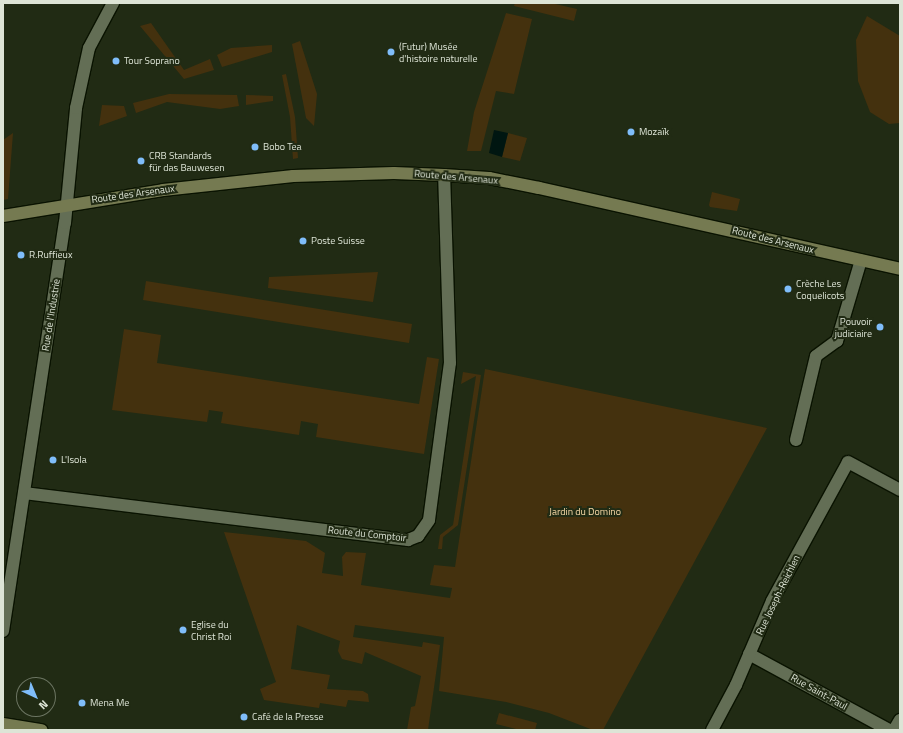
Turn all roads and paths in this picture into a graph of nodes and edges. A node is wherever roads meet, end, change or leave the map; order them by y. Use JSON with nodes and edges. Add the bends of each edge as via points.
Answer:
{"nodes":[{"id":1,"x":113,"y":3,"type":"edge"},
{"id":2,"x":444,"y":175,"type":"junction"},
{"id":3,"x":68,"y":204,"type":"junction"},
{"id":4,"x":3,"y":216,"type":"edge"},
{"id":5,"x":861,"y":260,"type":"junction"},
{"id":6,"x":900,"y":269,"type":"edge"},
{"id":7,"x":796,"y":440,"type":"dead end"},
{"id":8,"x":900,"y":490,"type":"edge"},
{"id":9,"x":24,"y":493,"type":"junction"},
{"id":10,"x":3,"y":632,"type":"edge"},
{"id":11,"x":749,"y":654,"type":"junction"},
{"id":12,"x":900,"y":720,"type":"edge"},
{"id":13,"x":3,"y":724,"type":"edge"},
{"id":14,"x":42,"y":730,"type":"edge"},
{"id":15,"x":712,"y":730,"type":"edge"},
{"id":16,"x":889,"y":730,"type":"edge"},
{"id":17,"x":894,"y":730,"type":"edge"}],
"edges":[{"from":1,"to":3,"type":"street","name":"Rue de l'Industrie","via":[[89,48],[76,108]]},
{"from":2,"to":3,"type":"main road","name":"Route des Arsenaux","via":[[394,173],[293,176],[163,190]]},
{"from":2,"to":5,"type":"main road","name":"Route des Arsenaux","via":[[489,178]]},
{"from":2,"to":9,"type":"street","name":"Route du Comptoir","via":[[450,363],[429,520],[418,536],[408,540]]},
{"from":3,"to":4,"type":"main road","name":"Route des Arsenaux"},
{"from":3,"to":9,"type":"street","name":"Rue de l'Industrie"},
{"from":5,"to":6,"type":"main road","name":"Route des Arsenaux"},
{"from":5,"to":7,"type":"street","via":[[837,341],[816,356]]},
{"from":8,"to":11,"type":"street","name":"Rue Joseph-Reichlen","via":[[848,462],[772,601]]},
{"from":9,"to":10,"type":"street","name":"Rue de l'Industrie"},
{"from":11,"to":15,"type":"street","name":"Rue Joseph-Reichlen","via":[[736,686]]},
{"from":11,"to":16,"type":"street","name":"Rue Saint-Paul"},
{"from":12,"to":17,"type":"street"},
{"from":13,"to":14,"type":"main road"}]}
